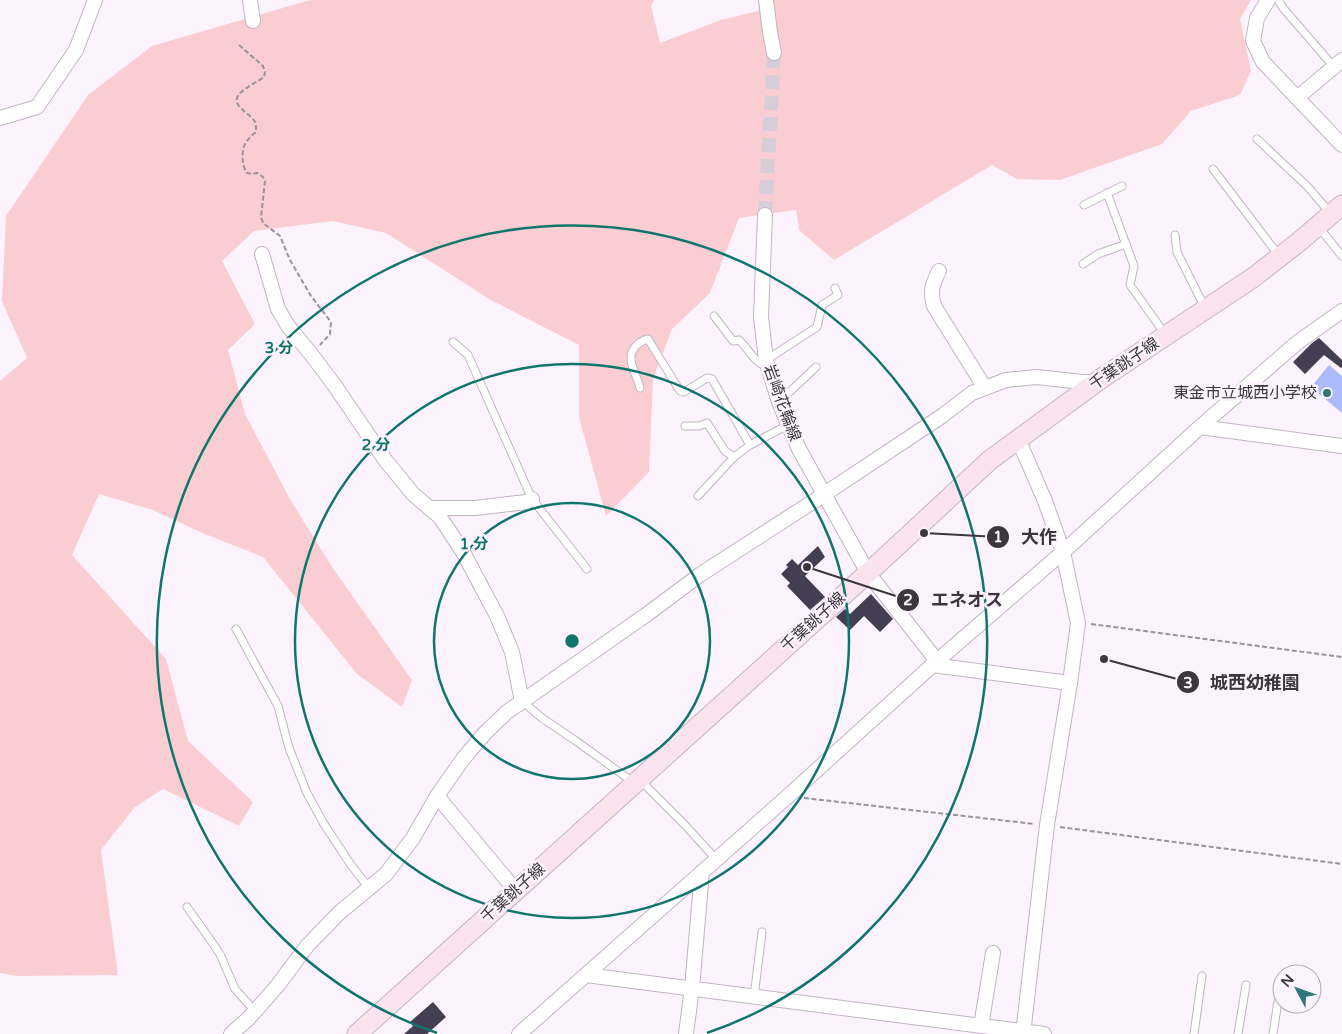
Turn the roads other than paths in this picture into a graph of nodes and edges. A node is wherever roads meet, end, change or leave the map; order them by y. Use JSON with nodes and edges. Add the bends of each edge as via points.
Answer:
{"nodes":[{"id":1,"x":95,"y":0,"type":"edge"},
{"id":2,"x":250,"y":0,"type":"edge"},
{"id":3,"x":766,"y":0,"type":"edge"},
{"id":4,"x":1268,"y":0,"type":"edge"},
{"id":5,"x":1278,"y":0,"type":"edge"},
{"id":6,"x":253,"y":21,"type":"dead end"},
{"id":7,"x":774,"y":53,"type":"tunnel mouth"},
{"id":8,"x":1338,"y":63,"type":"edge"},
{"id":9,"x":1297,"y":98,"type":"junction"},
{"id":10,"x":0,"y":118,"type":"edge"},
{"id":11,"x":1257,"y":139,"type":"dead end"},
{"id":12,"x":1342,"y":145,"type":"edge"},
{"id":13,"x":1213,"y":169,"type":"dead end"},
{"id":14,"x":1122,"y":186,"type":"dead end"},
{"id":15,"x":1107,"y":193,"type":"junction"},
{"id":16,"x":1084,"y":205,"type":"dead end"},
{"id":17,"x":764,"y":215,"type":"tunnel mouth"},
{"id":18,"x":1330,"y":215,"type":"edge"},
{"id":19,"x":1175,"y":235,"type":"dead end"},
{"id":20,"x":1126,"y":244,"type":"junction"},
{"id":21,"x":262,"y":254,"type":"dead end"},
{"id":22,"x":1342,"y":256,"type":"edge"},
{"id":23,"x":1280,"y":257,"type":"junction"},
{"id":24,"x":1083,"y":264,"type":"dead end"},
{"id":25,"x":939,"y":271,"type":"dead end"},
{"id":26,"x":835,"y":288,"type":"dead end"},
{"id":27,"x":1206,"y":310,"type":"junction"},
{"id":28,"x":1342,"y":311,"type":"edge"},
{"id":29,"x":714,"y":316,"type":"dead end"},
{"id":30,"x":1166,"y":335,"type":"junction"},
{"id":31,"x":453,"y":342,"type":"dead end"},
{"id":32,"x":767,"y":363,"type":"junction"},
{"id":33,"x":816,"y":367,"type":"dead end"},
{"id":34,"x":1097,"y":382,"type":"junction"},
{"id":35,"x":640,"y":388,"type":"dead end"},
{"id":36,"x":985,"y":388,"type":"junction"},
{"id":37,"x":779,"y":402,"type":"junction"},
{"id":38,"x":788,"y":425,"type":"junction"},
{"id":39,"x":685,"y":426,"type":"dead end"},
{"id":40,"x":1200,"y":427,"type":"junction"},
{"id":41,"x":1018,"y":439,"type":"junction"},
{"id":42,"x":750,"y":445,"type":"junction"},
{"id":43,"x":1342,"y":446,"type":"edge"},
{"id":44,"x":734,"y":457,"type":"junction"},
{"id":45,"x":824,"y":494,"type":"junction"},
{"id":46,"x":698,"y":496,"type":"dead end"},
{"id":47,"x":532,"y":499,"type":"junction"},
{"id":48,"x":429,"y":508,"type":"junction"},
{"id":49,"x":1063,"y":552,"type":"junction"},
{"id":50,"x":587,"y":569,"type":"dead end"},
{"id":51,"x":868,"y":573,"type":"junction"},
{"id":52,"x":236,"y":629,"type":"dead end"},
{"id":53,"x":934,"y":663,"type":"junction"},
{"id":54,"x":1070,"y":683,"type":"junction"},
{"id":55,"x":522,"y":701,"type":"junction"},
{"id":56,"x":637,"y":781,"type":"junction"},
{"id":57,"x":437,"y":796,"type":"junction"},
{"id":58,"x":716,"y":859,"type":"junction"},
{"id":59,"x":702,"y":872,"type":"junction"},
{"id":60,"x":369,"y":888,"type":"junction"},
{"id":61,"x":516,"y":891,"type":"junction"},
{"id":62,"x":187,"y":907,"type":"dead end"},
{"id":63,"x":762,"y":932,"type":"dead end"},
{"id":64,"x":993,"y":953,"type":"dead end"},
{"id":65,"x":586,"y":975,"type":"junction"},
{"id":66,"x":1202,"y":976,"type":"dead end"},
{"id":67,"x":1246,"y":985,"type":"dead end"},
{"id":68,"x":692,"y":988,"type":"junction"},
{"id":69,"x":754,"y":996,"type":"junction"},
{"id":70,"x":255,"y":1011,"type":"junction"},
{"id":71,"x":1276,"y":1014,"type":"edge"},
{"id":72,"x":981,"y":1026,"type":"junction"},
{"id":73,"x":1023,"y":1033,"type":"edge"},
{"id":74,"x":231,"y":1034,"type":"edge"},
{"id":75,"x":357,"y":1034,"type":"edge"},
{"id":76,"x":520,"y":1034,"type":"edge"},
{"id":77,"x":686,"y":1034,"type":"edge"},
{"id":78,"x":1044,"y":1034,"type":"edge"},
{"id":79,"x":1194,"y":1034,"type":"edge"},
{"id":80,"x":1238,"y":1034,"type":"edge"},
{"id":81,"x":1273,"y":1034,"type":"edge"}],
"edges":[{"from":1,"to":10,"type":"street","via":[[76,50],[37,107]]},
{"from":2,"to":6,"type":"street"},
{"from":3,"to":7,"type":"street"},
{"from":4,"to":9,"type":"street","via":[[1258,18],[1253,41],[1263,62]]},
{"from":5,"to":8,"type":"lane"},
{"from":8,"to":9,"type":"street"},
{"from":9,"to":12,"type":"street"},
{"from":11,"to":18,"type":"lane","via":[[1308,186]]},
{"from":13,"to":23,"type":"lane"},
{"from":14,"to":15,"type":"lane"},
{"from":15,"to":16,"type":"lane"},
{"from":15,"to":20,"type":"lane"},
{"from":17,"to":32,"type":"street","name":"岩崎花輪線","via":[[761,317]]},
{"from":18,"to":22,"type":"lane"},
{"from":18,"to":23,"type":"street","name":"千葉銚子線"},
{"from":19,"to":27,"type":"lane","via":[[1177,252]]},
{"from":20,"to":24,"type":"lane","via":[[1098,254]]},
{"from":20,"to":30,"type":"lane","via":[[1134,266],[1130,285]]},
{"from":21,"to":48,"type":"street","via":[[278,309],[288,326],[336,386],[386,461],[412,494]]},
{"from":23,"to":27,"type":"street","name":"千葉銚子線"},
{"from":25,"to":36,"type":"street","via":[[932,286],[934,306]]},
{"from":26,"to":32,"type":"lane","via":[[838,295],[822,305],[818,326]]},
{"from":27,"to":30,"type":"street","name":"千葉銚子線"},
{"from":28,"to":40,"type":"street","via":[[1298,342]]},
{"from":29,"to":32,"type":"lane","via":[[733,341],[739,340],[762,366]]},
{"from":30,"to":34,"type":"street","name":"千葉銚子線"},
{"from":31,"to":47,"type":"lane","via":[[468,355]]},
{"from":32,"to":37,"type":"street","name":"岩崎花輪線"},
{"from":33,"to":37,"type":"lane"},
{"from":34,"to":36,"type":"street","via":[[1037,377],[1006,380]]},
{"from":34,"to":41,"type":"street","name":"千葉銚子線"},
{"from":35,"to":42,"type":"lane","via":[[631,359],[637,345],[648,340],[680,391],[712,378]]},
{"from":36,"to":45,"type":"street","via":[[972,393]]},
{"from":37,"to":38,"type":"street","name":"岩崎花輪線"},
{"from":38,"to":42,"type":"lane"},
{"from":38,"to":45,"type":"street","name":"岩崎花輪線"},
{"from":39,"to":44,"type":"lane","via":[[707,424],[725,451]]},
{"from":40,"to":43,"type":"street"},
{"from":40,"to":49,"type":"street"},
{"from":41,"to":49,"type":"street"},
{"from":41,"to":51,"type":"street","name":"千葉銚子線","via":[[990,460]]},
{"from":42,"to":44,"type":"lane"},
{"from":44,"to":46,"type":"lane"},
{"from":45,"to":51,"type":"street","name":"岩崎花輪線"},
{"from":45,"to":55,"type":"street","via":[[701,574]]},
{"from":47,"to":48,"type":"street","via":[[475,508]]},
{"from":47,"to":50,"type":"lane"},
{"from":48,"to":55,"type":"street","via":[[440,517],[463,552],[497,616],[512,652]]},
{"from":49,"to":53,"type":"street"},
{"from":49,"to":54,"type":"street","via":[[1078,623]]},
{"from":51,"to":53,"type":"street","name":"岩崎花輪線"},
{"from":51,"to":56,"type":"street","name":"千葉銚子線"},
{"from":52,"to":60,"type":"lane","via":[[278,706],[289,748],[307,794]]},
{"from":53,"to":54,"type":"street"},
{"from":53,"to":58,"type":"street"},
{"from":54,"to":73,"type":"street","via":[[1048,825]]},
{"from":55,"to":56,"type":"lane","via":[[542,718]]},
{"from":55,"to":57,"type":"street","via":[[485,733]]},
{"from":56,"to":58,"type":"lane"},
{"from":56,"to":61,"type":"street","name":"千葉銚子線"},
{"from":57,"to":60,"type":"street","via":[[413,838],[386,874]]},
{"from":57,"to":61,"type":"street"},
{"from":58,"to":59,"type":"street"},
{"from":59,"to":65,"type":"street"},
{"from":59,"to":68,"type":"street"},
{"from":60,"to":70,"type":"street","via":[[307,946]]},
{"from":61,"to":75,"type":"street","name":"千葉銚子線"},
{"from":62,"to":70,"type":"lane","via":[[220,954],[235,989]]},
{"from":63,"to":69,"type":"lane"},
{"from":64,"to":72,"type":"street"},
{"from":65,"to":68,"type":"street"},
{"from":65,"to":76,"type":"street"},
{"from":66,"to":79,"type":"lane"},
{"from":67,"to":80,"type":"lane"},
{"from":68,"to":69,"type":"street"},
{"from":68,"to":77,"type":"street"},
{"from":69,"to":72,"type":"street"},
{"from":70,"to":74,"type":"street"},
{"from":71,"to":81,"type":"lane"},
{"from":72,"to":73,"type":"street"},
{"from":73,"to":78,"type":"street"}]}
